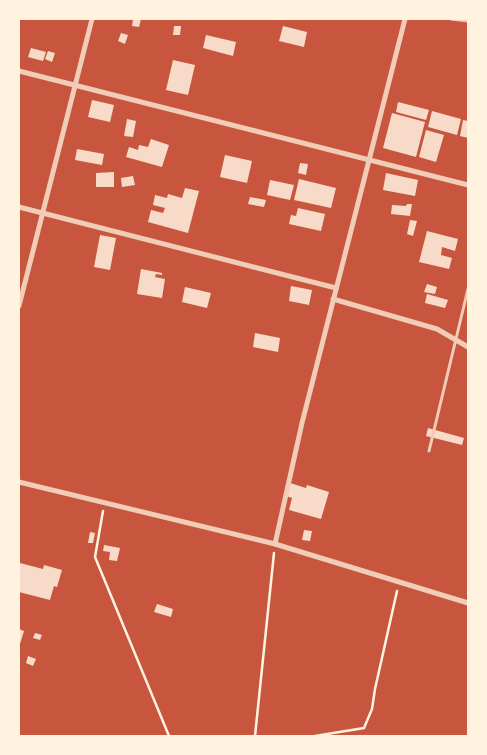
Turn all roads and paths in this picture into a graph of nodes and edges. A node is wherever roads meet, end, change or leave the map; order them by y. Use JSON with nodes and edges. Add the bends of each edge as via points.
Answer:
{"nodes":[{"id":1,"x":92,"y":19,"type":"edge"},
{"id":2,"x":405,"y":19,"type":"edge"},
{"id":3,"x":451,"y":19,"type":"edge"},
{"id":4,"x":468,"y":21,"type":"edge"},
{"id":5,"x":19,"y":71,"type":"edge"},
{"id":6,"x":75,"y":85,"type":"junction"},
{"id":7,"x":369,"y":160,"type":"junction"},
{"id":8,"x":468,"y":185,"type":"edge"},
{"id":9,"x":19,"y":207,"type":"edge"},
{"id":10,"x":42,"y":213,"type":"junction"},
{"id":11,"x":336,"y":288,"type":"junction"},
{"id":12,"x":468,"y":289,"type":"edge"},
{"id":13,"x":333,"y":299,"type":"junction"},
{"id":14,"x":19,"y":306,"type":"edge"},
{"id":15,"x":455,"y":340,"type":"junction"},
{"id":16,"x":468,"y":348,"type":"edge"},
{"id":17,"x":429,"y":451,"type":"dead end"},
{"id":18,"x":19,"y":482,"type":"edge"},
{"id":19,"x":105,"y":503,"type":"junction"},
{"id":20,"x":275,"y":544,"type":"junction"},
{"id":21,"x":400,"y":582,"type":"junction"},
{"id":22,"x":468,"y":603,"type":"edge"},
{"id":23,"x":169,"y":736,"type":"edge"},
{"id":24,"x":255,"y":736,"type":"edge"},
{"id":25,"x":315,"y":736,"type":"edge"}],
"edges":[{"from":1,"to":6,"type":"street"},
{"from":2,"to":7,"type":"street"},
{"from":3,"to":4,"type":"lane"},
{"from":5,"to":6,"type":"street"},
{"from":6,"to":7,"type":"street"},
{"from":6,"to":10,"type":"street"},
{"from":7,"to":8,"type":"street"},
{"from":7,"to":11,"type":"street"},
{"from":9,"to":10,"type":"street"},
{"from":10,"to":11,"type":"street"},
{"from":10,"to":14,"type":"street"},
{"from":11,"to":13,"type":"street"},
{"from":12,"to":15,"type":"lane"},
{"from":13,"to":15,"type":"street","via":[[437,329]]},
{"from":13,"to":20,"type":"street"},
{"from":15,"to":16,"type":"street"},
{"from":15,"to":17,"type":"lane"},
{"from":18,"to":19,"type":"street"},
{"from":19,"to":20,"type":"street"},
{"from":19,"to":23,"type":"path","via":[[95,557]]},
{"from":20,"to":21,"type":"street"},
{"from":20,"to":24,"type":"path"},
{"from":21,"to":22,"type":"street"},
{"from":21,"to":25,"type":"path","via":[[372,709],[364,728]]}]}
